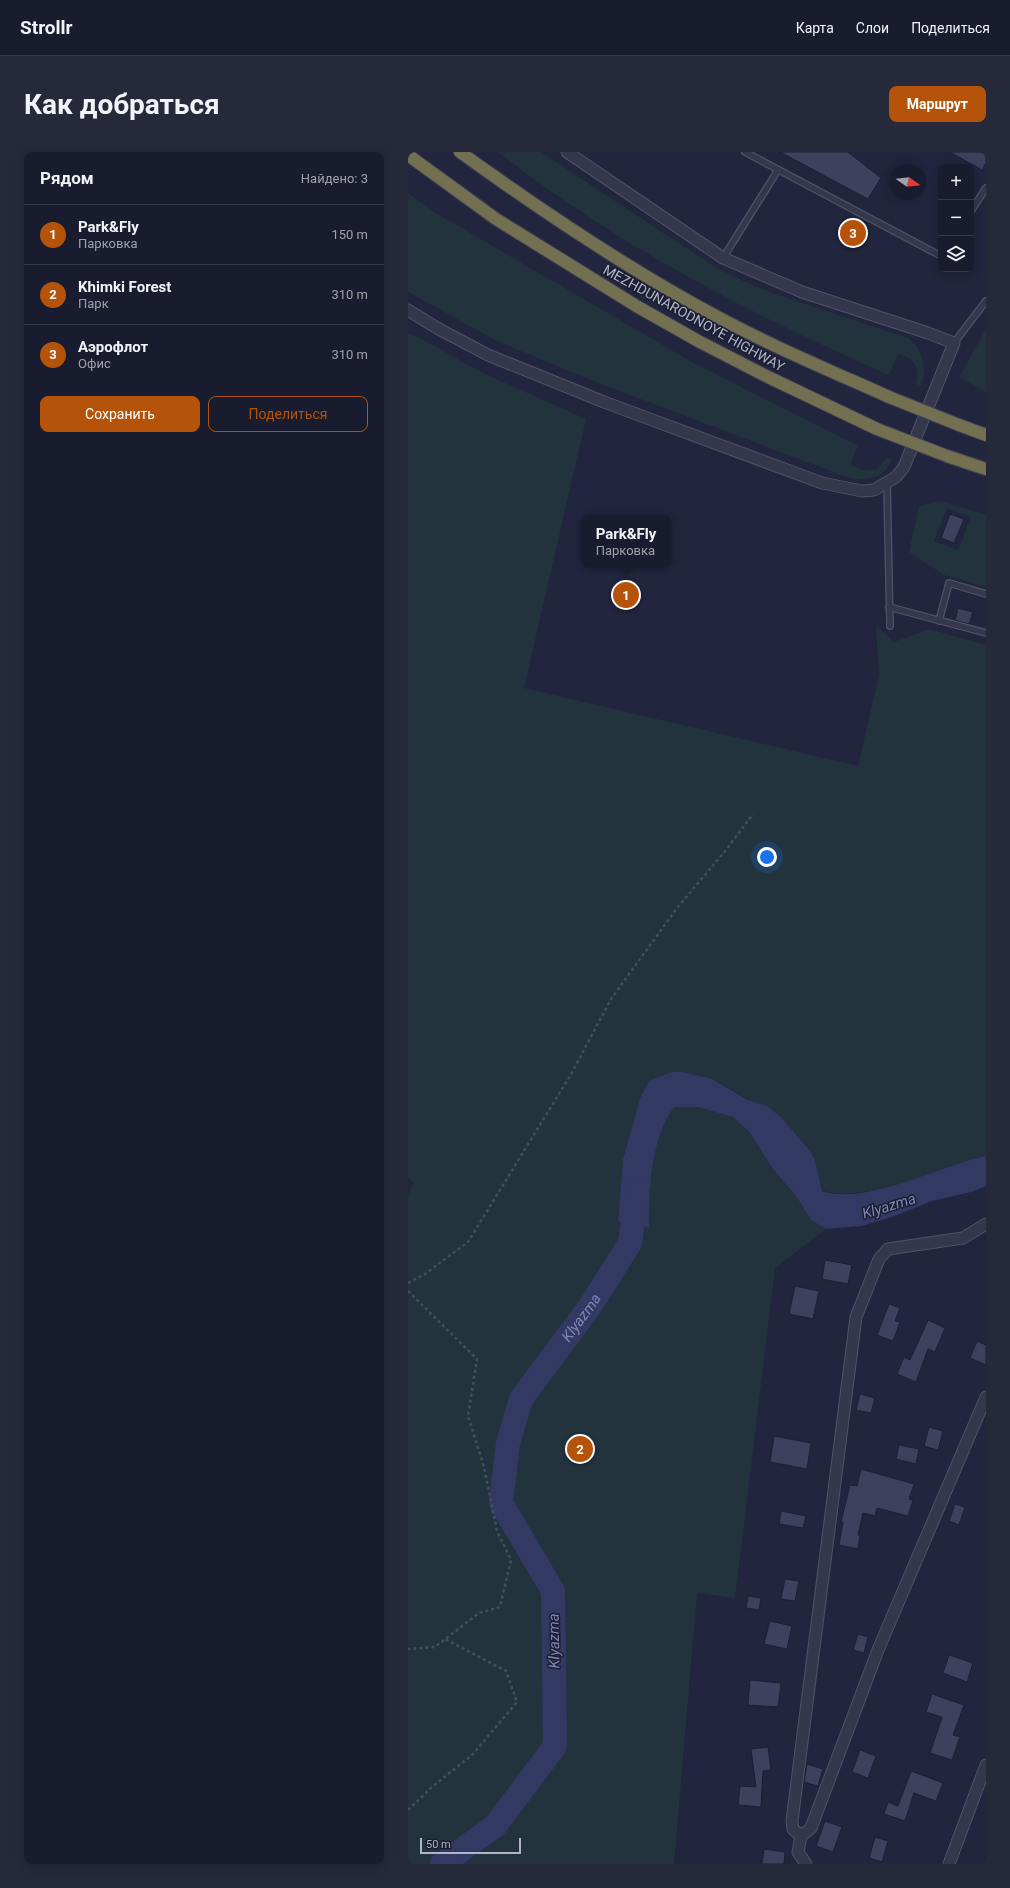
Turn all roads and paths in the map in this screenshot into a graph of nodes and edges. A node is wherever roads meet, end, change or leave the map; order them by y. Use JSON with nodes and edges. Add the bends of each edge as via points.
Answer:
{"nodes":[{"id":1,"x":460,"y":152,"type":"edge"},
{"id":2,"x":567,"y":152,"type":"edge"},
{"id":3,"x":745,"y":152,"type":"edge"},
{"id":4,"x":408,"y":155,"type":"edge"},
{"id":5,"x":778,"y":170,"type":"junction"},
{"id":6,"x":986,"y":188,"type":"edge"},
{"id":7,"x":984,"y":197,"type":"edge"},
{"id":8,"x":974,"y":208,"type":"edge"},
{"id":9,"x":938,"y":254,"type":"edge"},
{"id":10,"x":723,"y":258,"type":"junction"},
{"id":11,"x":986,"y":301,"type":"edge"},
{"id":12,"x":408,"y":310,"type":"edge"},
{"id":13,"x":954,"y":343,"type":"junction"},
{"id":14,"x":986,"y":434,"type":"edge"},
{"id":15,"x":986,"y":469,"type":"edge"},
{"id":16,"x":887,"y":484,"type":"junction"},
{"id":17,"x":986,"y":594,"type":"edge"},
{"id":18,"x":889,"y":607,"type":"junction"},
{"id":19,"x":938,"y":621,"type":"junction"},
{"id":20,"x":890,"y":626,"type":"dead end"},
{"id":21,"x":986,"y":633,"type":"edge"},
{"id":22,"x":753,"y":814,"type":"dead end"},
{"id":23,"x":986,"y":1224,"type":"edge"},
{"id":24,"x":408,"y":1283,"type":"edge"},
{"id":25,"x":408,"y":1291,"type":"edge"},
{"id":26,"x":986,"y":1397,"type":"edge"},
{"id":27,"x":445,"y":1638,"type":"junction"},
{"id":28,"x":408,"y":1649,"type":"edge"},
{"id":29,"x":986,"y":1765,"type":"edge"},
{"id":30,"x":408,"y":1810,"type":"edge"},
{"id":31,"x":801,"y":1836,"type":"junction"},
{"id":32,"x":806,"y":1864,"type":"edge"},
{"id":33,"x":949,"y":1864,"type":"edge"}],
"edges":[{"from":1,"to":14,"type":"highway","name":"MEZHDUNARODNOYE HIGHWAY","bridge":true,"via":[[589,241],[714,315],[889,397]]},
{"from":2,"to":10,"type":"street"},
{"from":3,"to":5,"type":"lane"},
{"from":4,"to":15,"type":"highway","name":"MEZHDUNARODNOYE HIGHWAY","bridge":true,"via":[[496,219],[579,272],[700,342],[877,429]]},
{"from":5,"to":9,"type":"lane"},
{"from":5,"to":10,"type":"lane"},
{"from":6,"to":7,"type":"lane"},
{"from":7,"to":8,"type":"lane"},
{"from":10,"to":13,"type":"street","via":[[802,292]]},
{"from":11,"to":13,"type":"lane"},
{"from":12,"to":16,"type":"street","via":[[488,355],[604,402],[822,483],[862,491],[874,490]]},
{"from":13,"to":16,"type":"street","via":[[904,467]]},
{"from":16,"to":18,"type":"lane"},
{"from":17,"to":19,"type":"lane","via":[[949,583]]},
{"from":18,"to":19,"type":"lane"},
{"from":18,"to":20,"type":"lane"},
{"from":19,"to":21,"type":"lane"},
{"from":22,"to":24,"type":"path","via":[[677,908],[612,999],[570,1076],[468,1242],[425,1274]]},
{"from":23,"to":31,"type":"street","via":[[963,1238],[888,1249],[880,1259],[856,1316],[792,1821],[793,1829]]},
{"from":25,"to":27,"type":"path","via":[[477,1359],[468,1416],[484,1467],[497,1531],[511,1560],[500,1607],[479,1613]]},
{"from":26,"to":31,"type":"street","via":[[878,1650],[811,1828]]},
{"from":27,"to":28,"type":"path","via":[[435,1647]]},
{"from":27,"to":30,"type":"path","via":[[506,1671],[516,1702],[472,1755],[432,1786]]},
{"from":29,"to":33,"type":"street"},
{"from":31,"to":32,"type":"street","via":[[798,1852]]}]}
